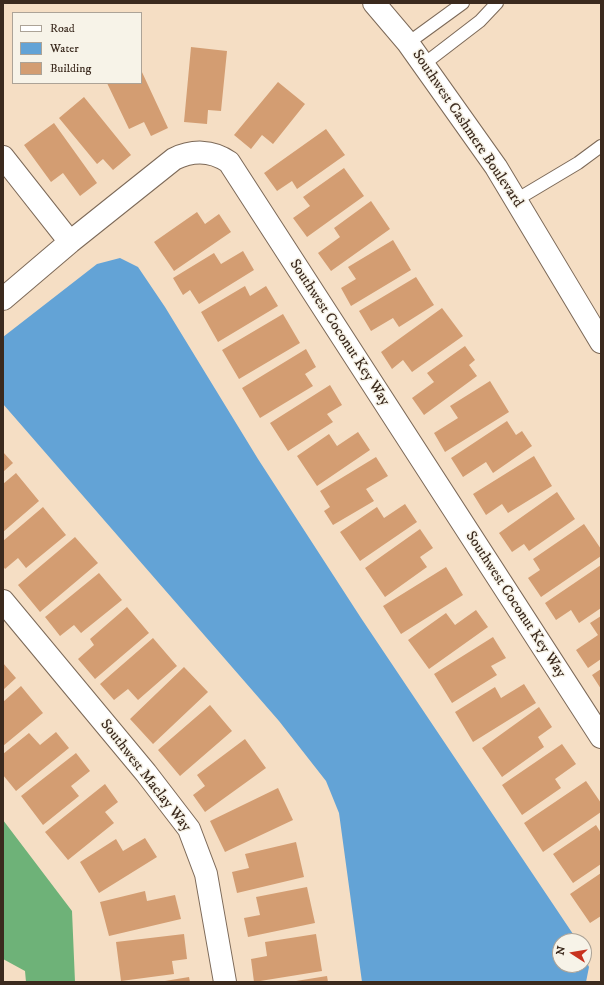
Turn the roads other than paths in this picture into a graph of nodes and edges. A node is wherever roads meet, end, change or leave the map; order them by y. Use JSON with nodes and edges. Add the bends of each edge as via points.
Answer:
{"nodes":[{"id":1,"x":374,"y":3,"type":"edge"},
{"id":2,"x":463,"y":3,"type":"edge"},
{"id":3,"x":496,"y":3,"type":"edge"},
{"id":4,"x":408,"y":43,"type":"junction"},
{"id":5,"x":424,"y":64,"type":"junction"},
{"id":6,"x":601,"y":146,"type":"edge"},
{"id":7,"x":3,"y":157,"type":"edge"},
{"id":8,"x":516,"y":200,"type":"junction"},
{"id":9,"x":70,"y":242,"type":"junction"},
{"id":10,"x":3,"y":299,"type":"edge"},
{"id":11,"x":601,"y":342,"type":"edge"},
{"id":12,"x":3,"y":600,"type":"edge"},
{"id":13,"x":601,"y":737,"type":"edge"},
{"id":14,"x":225,"y":982,"type":"edge"}],
"edges":[{"from":1,"to":4,"type":"street","name":"Southwest Cashmere Boulevard"},
{"from":2,"to":4,"type":"lane"},
{"from":3,"to":5,"type":"lane","via":[[480,21]]},
{"from":4,"to":5,"type":"street","name":"Southwest Cashmere Boulevard"},
{"from":5,"to":8,"type":"street","name":"Southwest Cashmere Boulevard"},
{"from":6,"to":8,"type":"lane","via":[[578,163]]},
{"from":7,"to":9,"type":"street"},
{"from":8,"to":11,"type":"street","name":"Southwest Cashmere Boulevard"},
{"from":9,"to":10,"type":"street","name":"Southwest Coconut Key Way"},
{"from":9,"to":13,"type":"street","name":"Southwest Coconut Key Way","via":[[174,159],[192,152],[207,153],[229,162]]},
{"from":12,"to":14,"type":"street","name":"Southwest Maclay Way","via":[[189,829],[206,874]]}]}
